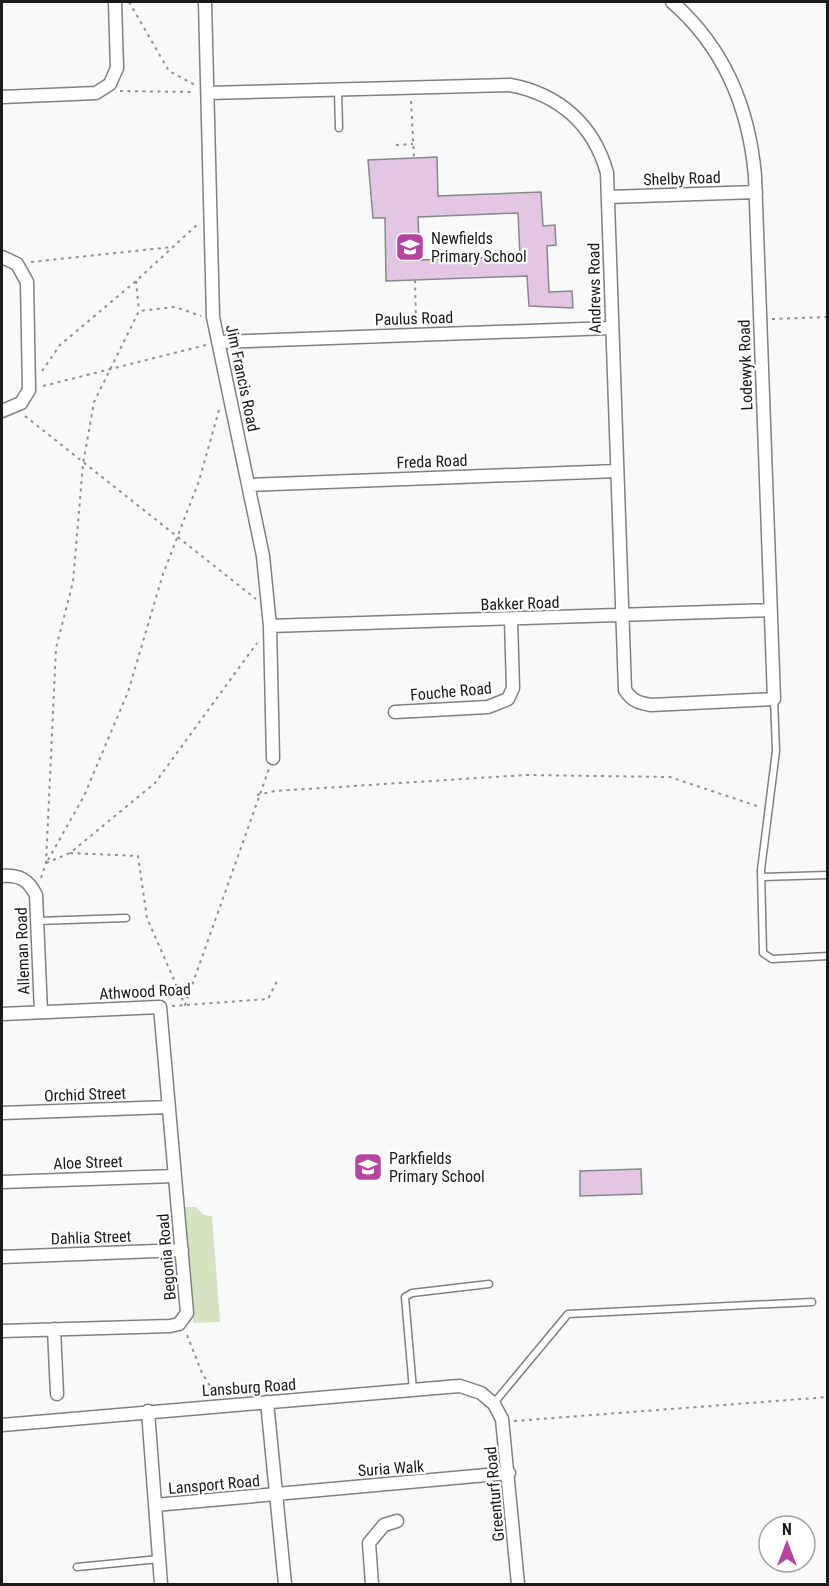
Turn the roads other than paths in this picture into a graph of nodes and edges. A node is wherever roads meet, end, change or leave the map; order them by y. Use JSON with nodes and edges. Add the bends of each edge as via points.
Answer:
{"nodes":[{"id":1,"x":115,"y":2,"type":"edge"},
{"id":2,"x":206,"y":2,"type":"edge"},
{"id":3,"x":672,"y":2,"type":"edge"},
{"id":4,"x":338,"y":89,"type":"junction"},
{"id":5,"x":207,"y":93,"type":"junction"},
{"id":6,"x":2,"y":97,"type":"edge"},
{"id":7,"x":339,"y":128,"type":"dead end"},
{"id":8,"x":756,"y":192,"type":"junction"},
{"id":9,"x":609,"y":197,"type":"junction"},
{"id":10,"x":2,"y":257,"type":"edge"},
{"id":11,"x":611,"y":328,"type":"junction"},
{"id":12,"x":218,"y":342,"type":"junction"},
{"id":13,"x":2,"y":411,"type":"edge"},
{"id":14,"x":616,"y":471,"type":"junction"},
{"id":15,"x":249,"y":484,"type":"junction"},
{"id":16,"x":770,"y":610,"type":"junction"},
{"id":17,"x":621,"y":615,"type":"junction"},
{"id":18,"x":511,"y":620,"type":"junction"},
{"id":19,"x":270,"y":626,"type":"junction"},
{"id":20,"x":774,"y":699,"type":"junction"},
{"id":21,"x":395,"y":712,"type":"dead end"},
{"id":22,"x":273,"y":758,"type":"road end"},
{"id":23,"x":828,"y":875,"type":"edge"},
{"id":24,"x":2,"y":876,"type":"edge"},
{"id":25,"x":762,"y":877,"type":"junction"},
{"id":26,"x":126,"y":918,"type":"dead end"},
{"id":27,"x":37,"y":921,"type":"junction"},
{"id":28,"x":828,"y":956,"type":"edge"},
{"id":29,"x":160,"y":1007,"type":"joint"},
{"id":30,"x":41,"y":1012,"type":"junction"},
{"id":31,"x":2,"y":1014,"type":"edge"},
{"id":32,"x":169,"y":1107,"type":"junction"},
{"id":33,"x":2,"y":1113,"type":"edge"},
{"id":34,"x":175,"y":1176,"type":"junction"},
{"id":35,"x":2,"y":1182,"type":"edge"},
{"id":36,"x":182,"y":1250,"type":"junction"},
{"id":37,"x":2,"y":1257,"type":"edge"},
{"id":38,"x":489,"y":1284,"type":"dead end"},
{"id":39,"x":812,"y":1302,"type":"dead end"},
{"id":40,"x":54,"y":1329,"type":"junction"},
{"id":41,"x":2,"y":1330,"type":"edge"},
{"id":42,"x":413,"y":1390,"type":"junction"},
{"id":43,"x":57,"y":1394,"type":"dead end"},
{"id":44,"x":267,"y":1402,"type":"junction"},
{"id":45,"x":494,"y":1404,"type":"junction"},
{"id":46,"x":148,"y":1412,"type":"junction"},
{"id":47,"x":2,"y":1425,"type":"edge"},
{"id":48,"x":509,"y":1473,"type":"junction"},
{"id":49,"x":276,"y":1495,"type":"junction"},
{"id":50,"x":155,"y":1504,"type":"junction"},
{"id":51,"x":397,"y":1521,"type":"dead end"},
{"id":52,"x":159,"y":1559,"type":"junction"},
{"id":53,"x":76,"y":1567,"type":"dead end"},
{"id":54,"x":162,"y":1584,"type":"edge"},
{"id":55,"x":281,"y":1584,"type":"edge"},
{"id":56,"x":372,"y":1584,"type":"edge"},
{"id":57,"x":518,"y":1584,"type":"edge"}],
"edges":[{"from":1,"to":6,"type":"street","via":[[117,68],[110,84],[96,93]]},
{"from":2,"to":5,"type":"street","name":"Jim Francis Road"},
{"from":3,"to":8,"type":"street","name":"Lodewyk Road","via":[[712,48],[744,107]]},
{"from":4,"to":5,"type":"street","name":"Andrews Road"},
{"from":4,"to":7,"type":"lane"},
{"from":4,"to":9,"type":"street","name":"Andrews Road","via":[[510,85],[531,89],[564,106],[587,129],[603,157]]},
{"from":5,"to":12,"type":"street","name":"Jim Francis Road","via":[[213,317]]},
{"from":8,"to":9,"type":"street","name":"Shelby Road"},
{"from":8,"to":16,"type":"street","name":"Lodewyk Road"},
{"from":9,"to":11,"type":"street","name":"Andrews Road"},
{"from":10,"to":13,"type":"street","via":[[17,264],[27,282],[29,390],[21,403]]},
{"from":11,"to":12,"type":"street","name":"Paulus Road"},
{"from":11,"to":14,"type":"street","name":"Andrews Road"},
{"from":12,"to":15,"type":"street","name":"Jim Francis Road"},
{"from":14,"to":15,"type":"street","name":"Freda Road"},
{"from":14,"to":17,"type":"street","name":"Andrews Road"},
{"from":15,"to":19,"type":"street","name":"Jim Francis Road","via":[[263,556]]},
{"from":16,"to":17,"type":"street","name":"Bakker Road"},
{"from":16,"to":20,"type":"street","name":"Lodewyk Road"},
{"from":17,"to":18,"type":"street","name":"Bakker Road"},
{"from":17,"to":20,"type":"street","name":"Andrews Road","via":[[625,690],[639,703]]},
{"from":18,"to":19,"type":"street","name":"Bakker Road"},
{"from":18,"to":21,"type":"street","name":"Fouche Road","via":[[513,688],[508,699],[488,707]]},
{"from":19,"to":22,"type":"street","name":"Jim Francis Road"},
{"from":20,"to":25,"type":"lane","name":"Lodewyk Road","via":[[776,751]]},
{"from":23,"to":25,"type":"lane"},
{"from":24,"to":27,"type":"street","name":"Alleman Road","via":[[25,880],[36,895]]},
{"from":25,"to":28,"type":"lane","name":"Lodewyk Road","via":[[765,956]]},
{"from":26,"to":27,"type":"lane"},
{"from":27,"to":30,"type":"street","name":"Alleman Road"},
{"from":29,"to":30,"type":"street","name":"Athwood Road"},
{"from":29,"to":32,"type":"street","name":"Begonia Road"},
{"from":30,"to":31,"type":"street","name":"Athwood Road"},
{"from":32,"to":33,"type":"street","name":"Orchid Street"},
{"from":32,"to":34,"type":"street","name":"Begonia Road"},
{"from":34,"to":35,"type":"street","name":"Aloe Street"},
{"from":34,"to":36,"type":"street","name":"Begonia Road"},
{"from":36,"to":37,"type":"street","name":"Dahlia Street"},
{"from":36,"to":40,"type":"street","name":"Begonia Road","via":[[187,1313],[182,1321],[170,1326]]},
{"from":38,"to":42,"type":"lane","via":[[405,1297]]},
{"from":39,"to":45,"type":"lane","via":[[568,1314]]},
{"from":40,"to":41,"type":"street","name":"Begonia Road"},
{"from":40,"to":43,"type":"street"},
{"from":42,"to":44,"type":"street","name":"Lansburg Road"},
{"from":42,"to":45,"type":"street","name":"Lansburg Road","via":[[460,1386],[481,1393]]},
{"from":44,"to":46,"type":"street","name":"Lansburg Road"},
{"from":44,"to":49,"type":"street"},
{"from":45,"to":48,"type":"street","name":"Greenturf Road","via":[[502,1419]]},
{"from":46,"to":47,"type":"street","name":"Lansburg Road"},
{"from":46,"to":50,"type":"street","name":"Lansport Road"},
{"from":48,"to":49,"type":"street","name":"Suria Walk"},
{"from":48,"to":57,"type":"street","name":"Greenturf Road"},
{"from":49,"to":50,"type":"street","name":"Lansport Road"},
{"from":49,"to":55,"type":"street"},
{"from":50,"to":52,"type":"street","name":"Lansport Road"},
{"from":51,"to":56,"type":"street","via":[[384,1525],[369,1543]]},
{"from":52,"to":53,"type":"lane"},
{"from":52,"to":54,"type":"street","name":"Lansport Road"}]}
